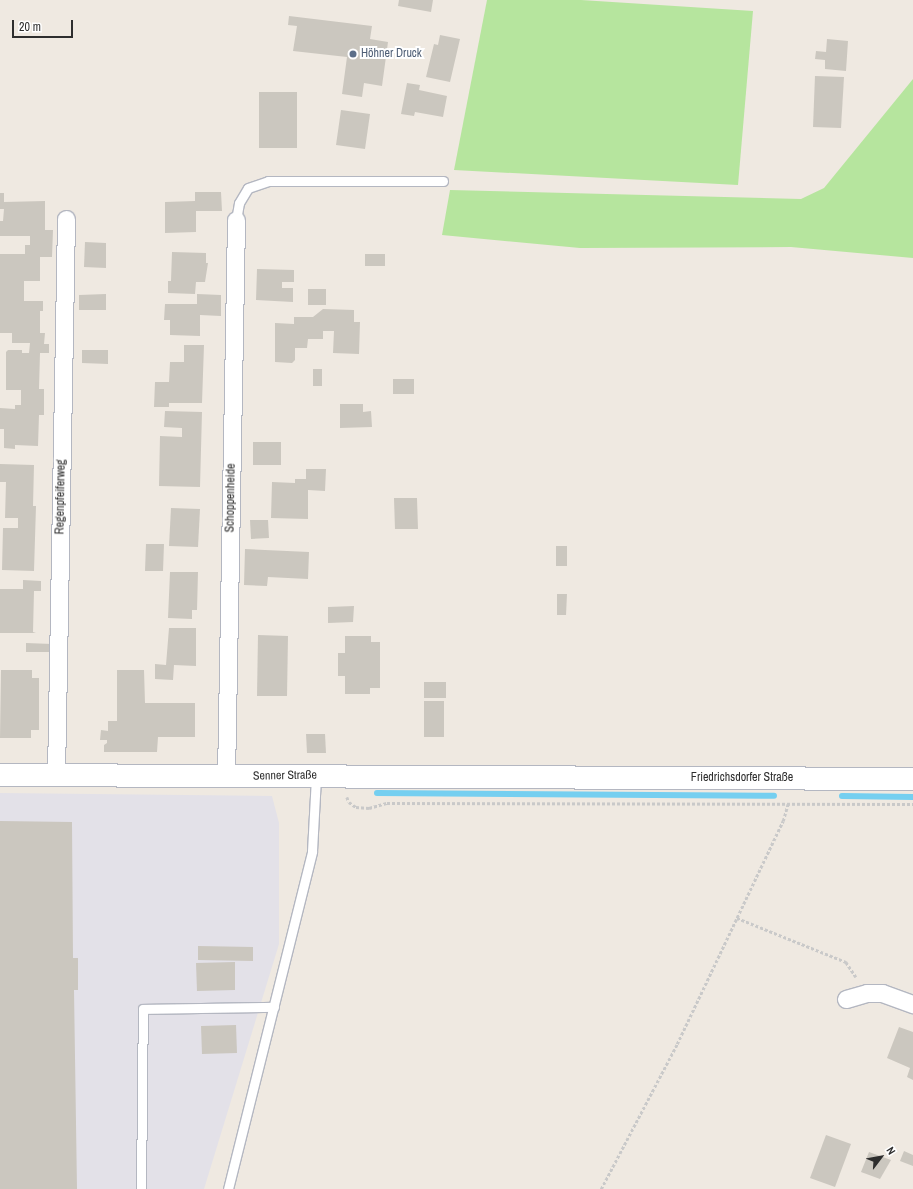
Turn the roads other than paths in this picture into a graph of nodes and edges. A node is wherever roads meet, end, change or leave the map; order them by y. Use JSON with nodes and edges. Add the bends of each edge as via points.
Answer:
{"nodes":[{"id":1,"x":443,"y":181,"type":"dead end"},
{"id":2,"x":66,"y":219,"type":"dead end"},
{"id":3,"x":236,"y":220,"type":"joint"},
{"id":4,"x":0,"y":775,"type":"edge"},
{"id":5,"x":56,"y":775,"type":"junction"},
{"id":6,"x":316,"y":776,"type":"junction"},
{"id":7,"x":226,"y":777,"type":"junction"},
{"id":8,"x":570,"y":778,"type":"joint"},
{"id":9,"x":913,"y":779,"type":"edge"},
{"id":10,"x":846,"y":999,"type":"dead end"},
{"id":11,"x":913,"y":1004,"type":"edge"},
{"id":12,"x":274,"y":1007,"type":"junction"},
{"id":13,"x":141,"y":1189,"type":"edge"},
{"id":14,"x":228,"y":1189,"type":"edge"}],
"edges":[{"from":1,"to":3,"type":"lane","via":[[268,180],[248,188],[238,203]]},
{"from":2,"to":5,"type":"street","name":"Regenpfeiferweg"},
{"from":3,"to":7,"type":"street","name":"Schoppenheide"},
{"from":4,"to":5,"type":"main road","name":"Senner Straße"},
{"from":5,"to":7,"type":"main road","name":"Senner Straße"},
{"from":6,"to":7,"type":"main road","name":"Senner Straße"},
{"from":6,"to":8,"type":"main road","name":"Senner Straße"},
{"from":6,"to":12,"type":"lane","via":[[312,851]]},
{"from":8,"to":9,"type":"main road","name":"Friedrichsdorfer Straße"},
{"from":10,"to":11,"type":"street","via":[[867,993],[882,993]]},
{"from":12,"to":13,"type":"lane","via":[[143,1009]]},
{"from":12,"to":14,"type":"lane"}]}
